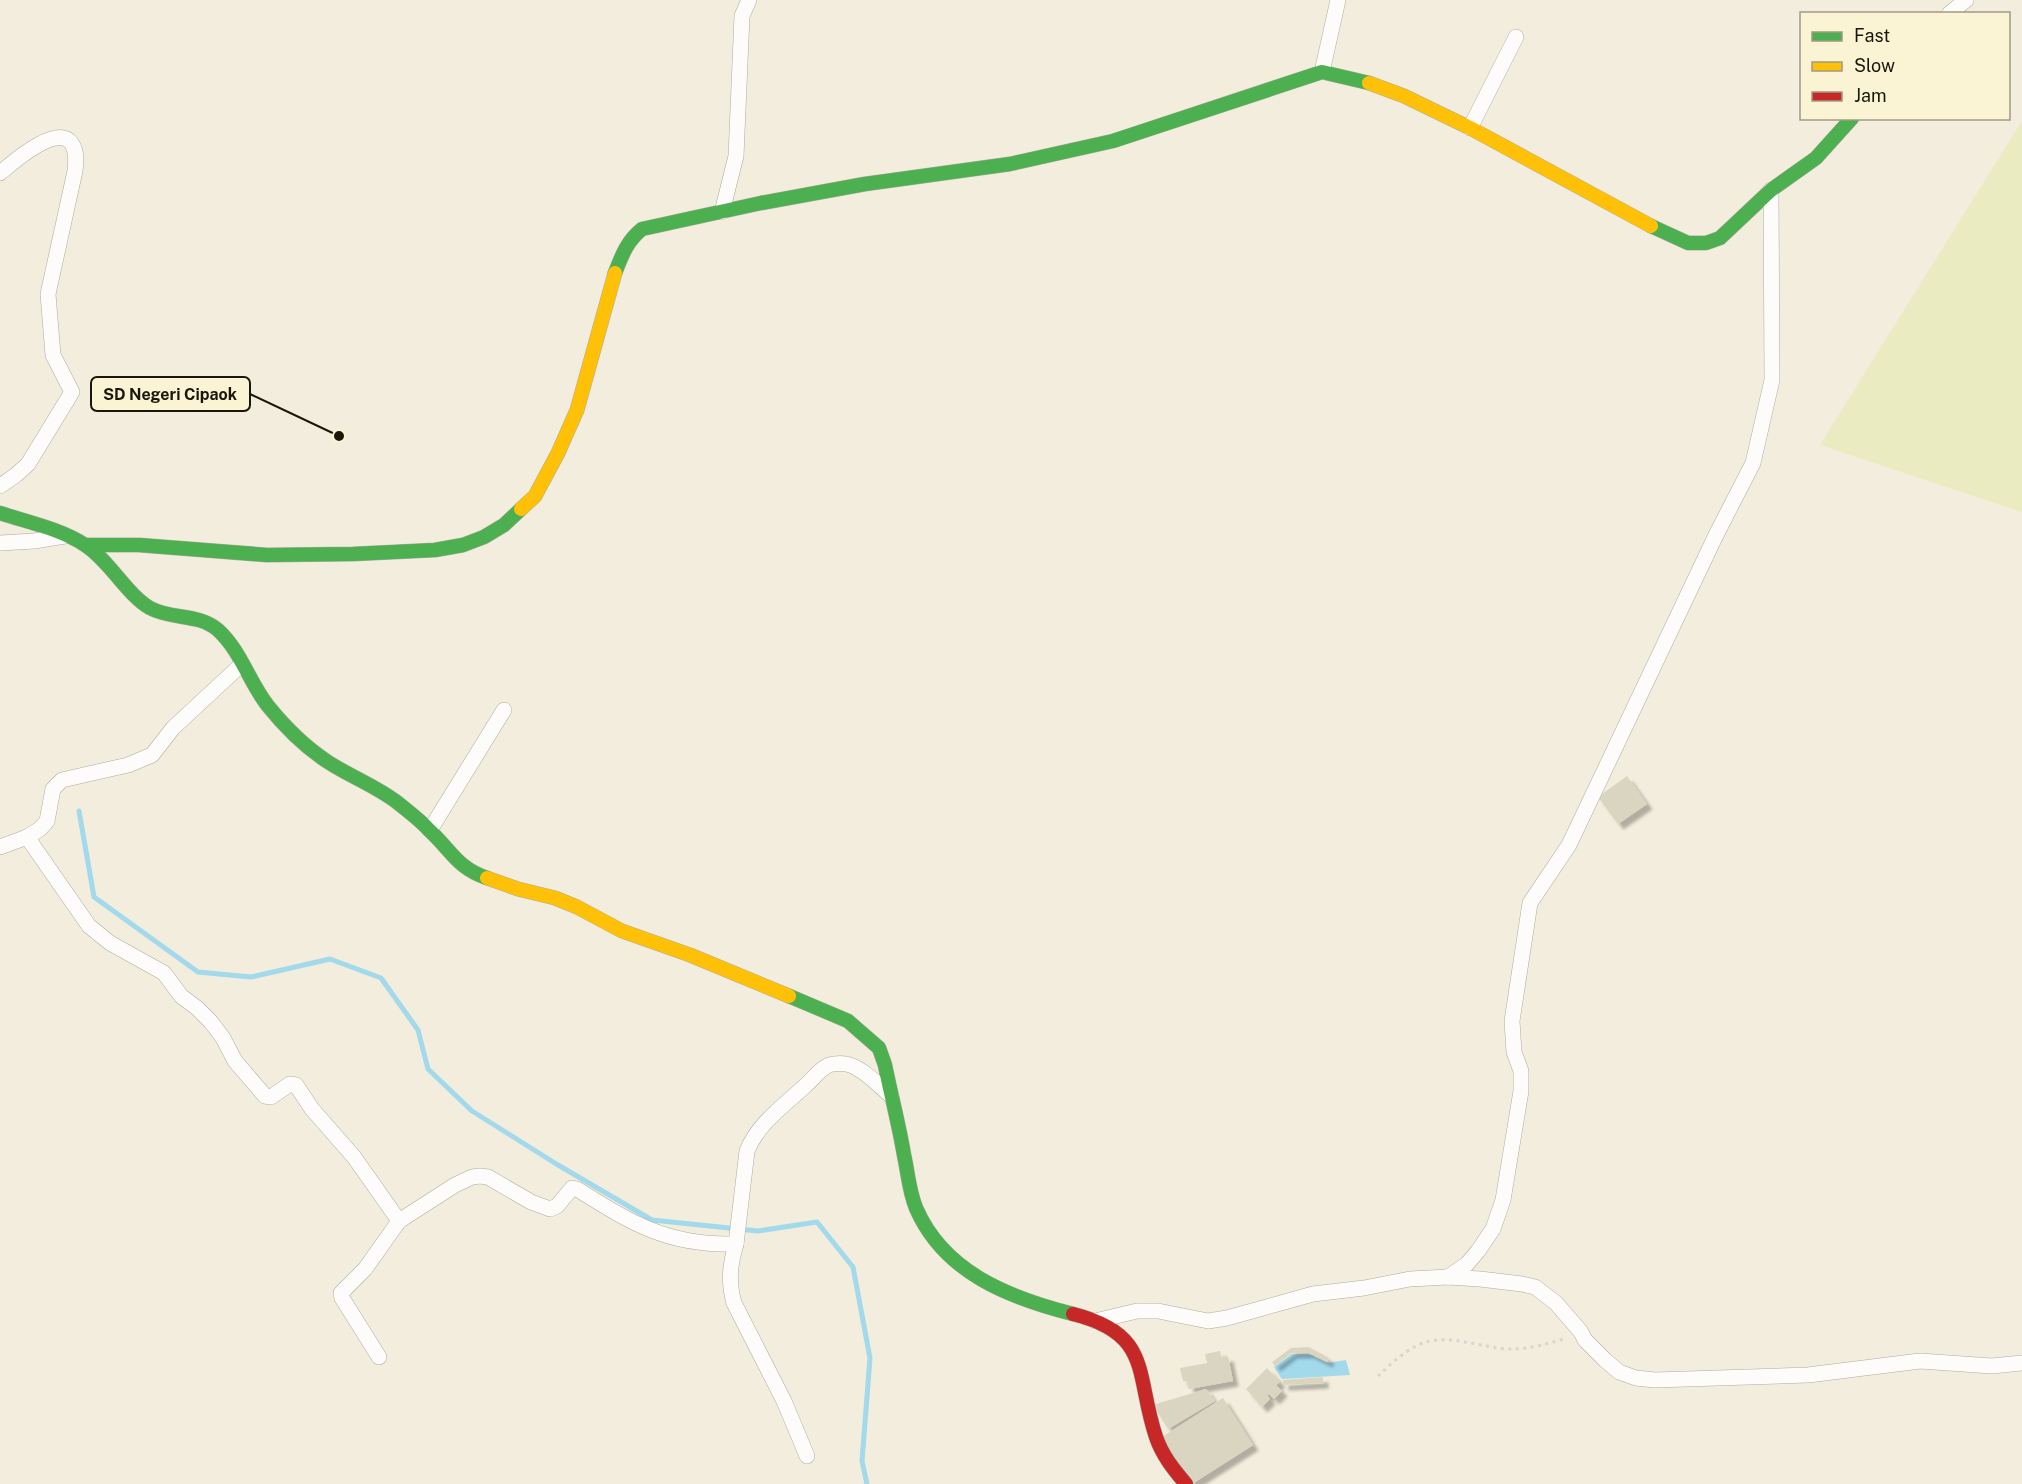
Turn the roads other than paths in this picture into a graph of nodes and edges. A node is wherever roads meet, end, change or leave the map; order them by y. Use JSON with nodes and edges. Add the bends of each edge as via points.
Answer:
{"nodes":[{"id":1,"x":749,"y":0,"type":"edge"},
{"id":2,"x":1338,"y":0,"type":"edge"},
{"id":3,"x":1966,"y":0,"type":"edge"},
{"id":4,"x":1951,"y":12,"type":"edge"},
{"id":5,"x":1516,"y":38,"type":"dead end"},
{"id":6,"x":1322,"y":72,"type":"junction"},
{"id":7,"x":1850,"y":120,"type":"edge"},
{"id":8,"x":1470,"y":128,"type":"junction"},
{"id":9,"x":0,"y":173,"type":"edge"},
{"id":10,"x":1771,"y":190,"type":"junction"},
{"id":11,"x":722,"y":212,"type":"junction"},
{"id":12,"x":0,"y":486,"type":"edge"},
{"id":13,"x":0,"y":513,"type":"edge"},
{"id":14,"x":68,"y":536,"type":"junction"},
{"id":15,"x":0,"y":543,"type":"edge"},
{"id":16,"x":86,"y":545,"type":"junction"},
{"id":17,"x":242,"y":664,"type":"junction"},
{"id":18,"x":504,"y":710,"type":"dead end"},
{"id":19,"x":430,"y":830,"type":"junction"},
{"id":20,"x":27,"y":837,"type":"junction"},
{"id":21,"x":0,"y":847,"type":"edge"},
{"id":22,"x":891,"y":1096,"type":"junction"},
{"id":23,"x":399,"y":1221,"type":"junction"},
{"id":24,"x":737,"y":1236,"type":"junction"},
{"id":25,"x":1448,"y":1277,"type":"junction"},
{"id":26,"x":1095,"y":1321,"type":"junction"},
{"id":27,"x":379,"y":1357,"type":"dead end"},
{"id":28,"x":2022,"y":1363,"type":"edge"},
{"id":29,"x":807,"y":1456,"type":"dead end"},
{"id":30,"x":1186,"y":1484,"type":"edge"}],
"edges":[{"from":1,"to":11,"type":"street","via":[[742,16],[740,40],[736,156]]},
{"from":2,"to":6,"type":"street"},
{"from":3,"to":4,"type":"street"},
{"from":5,"to":8,"type":"street"},
{"from":6,"to":8,"type":"street","via":[[1383,88]]},
{"from":6,"to":11,"type":"street","via":[[1113,141],[1010,164],[865,184]]},
{"from":7,"to":10,"type":"street","via":[[1816,158]]},
{"from":8,"to":10,"type":"street","via":[[1688,243],[1720,238]]},
{"from":9,"to":12,"type":"street","via":[[18,158],[58,137],[68,139],[76,153],[48,294],[53,356],[72,392],[28,464]]},
{"from":10,"to":25,"type":"street","via":[[1772,381],[1753,464],[1569,845],[1530,903],[1512,1021],[1521,1091],[1503,1200],[1493,1229],[1479,1251]]},
{"from":11,"to":16,"type":"street","via":[[642,229],[632,237],[614,276],[577,410],[558,453],[535,496],[504,525],[484,537],[435,550],[353,554],[267,555]]},
{"from":13,"to":14,"type":"street"},
{"from":14,"to":15,"type":"street"},
{"from":14,"to":16,"type":"street"},
{"from":16,"to":17,"type":"street","via":[[141,601],[162,612],[198,618],[218,629]]},
{"from":17,"to":19,"type":"street","via":[[267,705],[312,752],[382,791]]},
{"from":17,"to":20,"type":"street","via":[[173,728],[146,759],[57,784],[47,821]]},
{"from":18,"to":19,"type":"street"},
{"from":19,"to":22,"type":"street","via":[[462,866],[475,874],[555,898],[622,931],[690,955],[848,1022],[879,1048]]},
{"from":20,"to":21,"type":"street"},
{"from":20,"to":23,"type":"street","via":[[89,926],[110,943],[164,973],[181,996],[211,1022],[235,1060],[265,1096],[296,1085]]},
{"from":22,"to":24,"type":"street","via":[[849,1064],[829,1064],[819,1072],[751,1140]]},
{"from":22,"to":26,"type":"street","via":[[909,1186],[932,1237],[967,1270],[1001,1291]]},
{"from":23,"to":24,"type":"street","via":[[455,1185],[480,1176],[550,1209],[572,1188],[577,1189],[639,1226],[690,1243]]},
{"from":23,"to":27,"type":"street","via":[[365,1269],[341,1293]]},
{"from":24,"to":29,"type":"street","via":[[729,1271],[734,1303]]},
{"from":25,"to":26,"type":"street","via":[[1313,1294],[1208,1321],[1137,1311]]},
{"from":25,"to":28,"type":"street","via":[[1535,1287],[1556,1303],[1605,1360],[1619,1372],[1636,1378],[1808,1375],[1920,1361],[1992,1366]]},
{"from":26,"to":30,"type":"street","via":[[1113,1329],[1130,1345],[1142,1371],[1157,1441]]}]}
